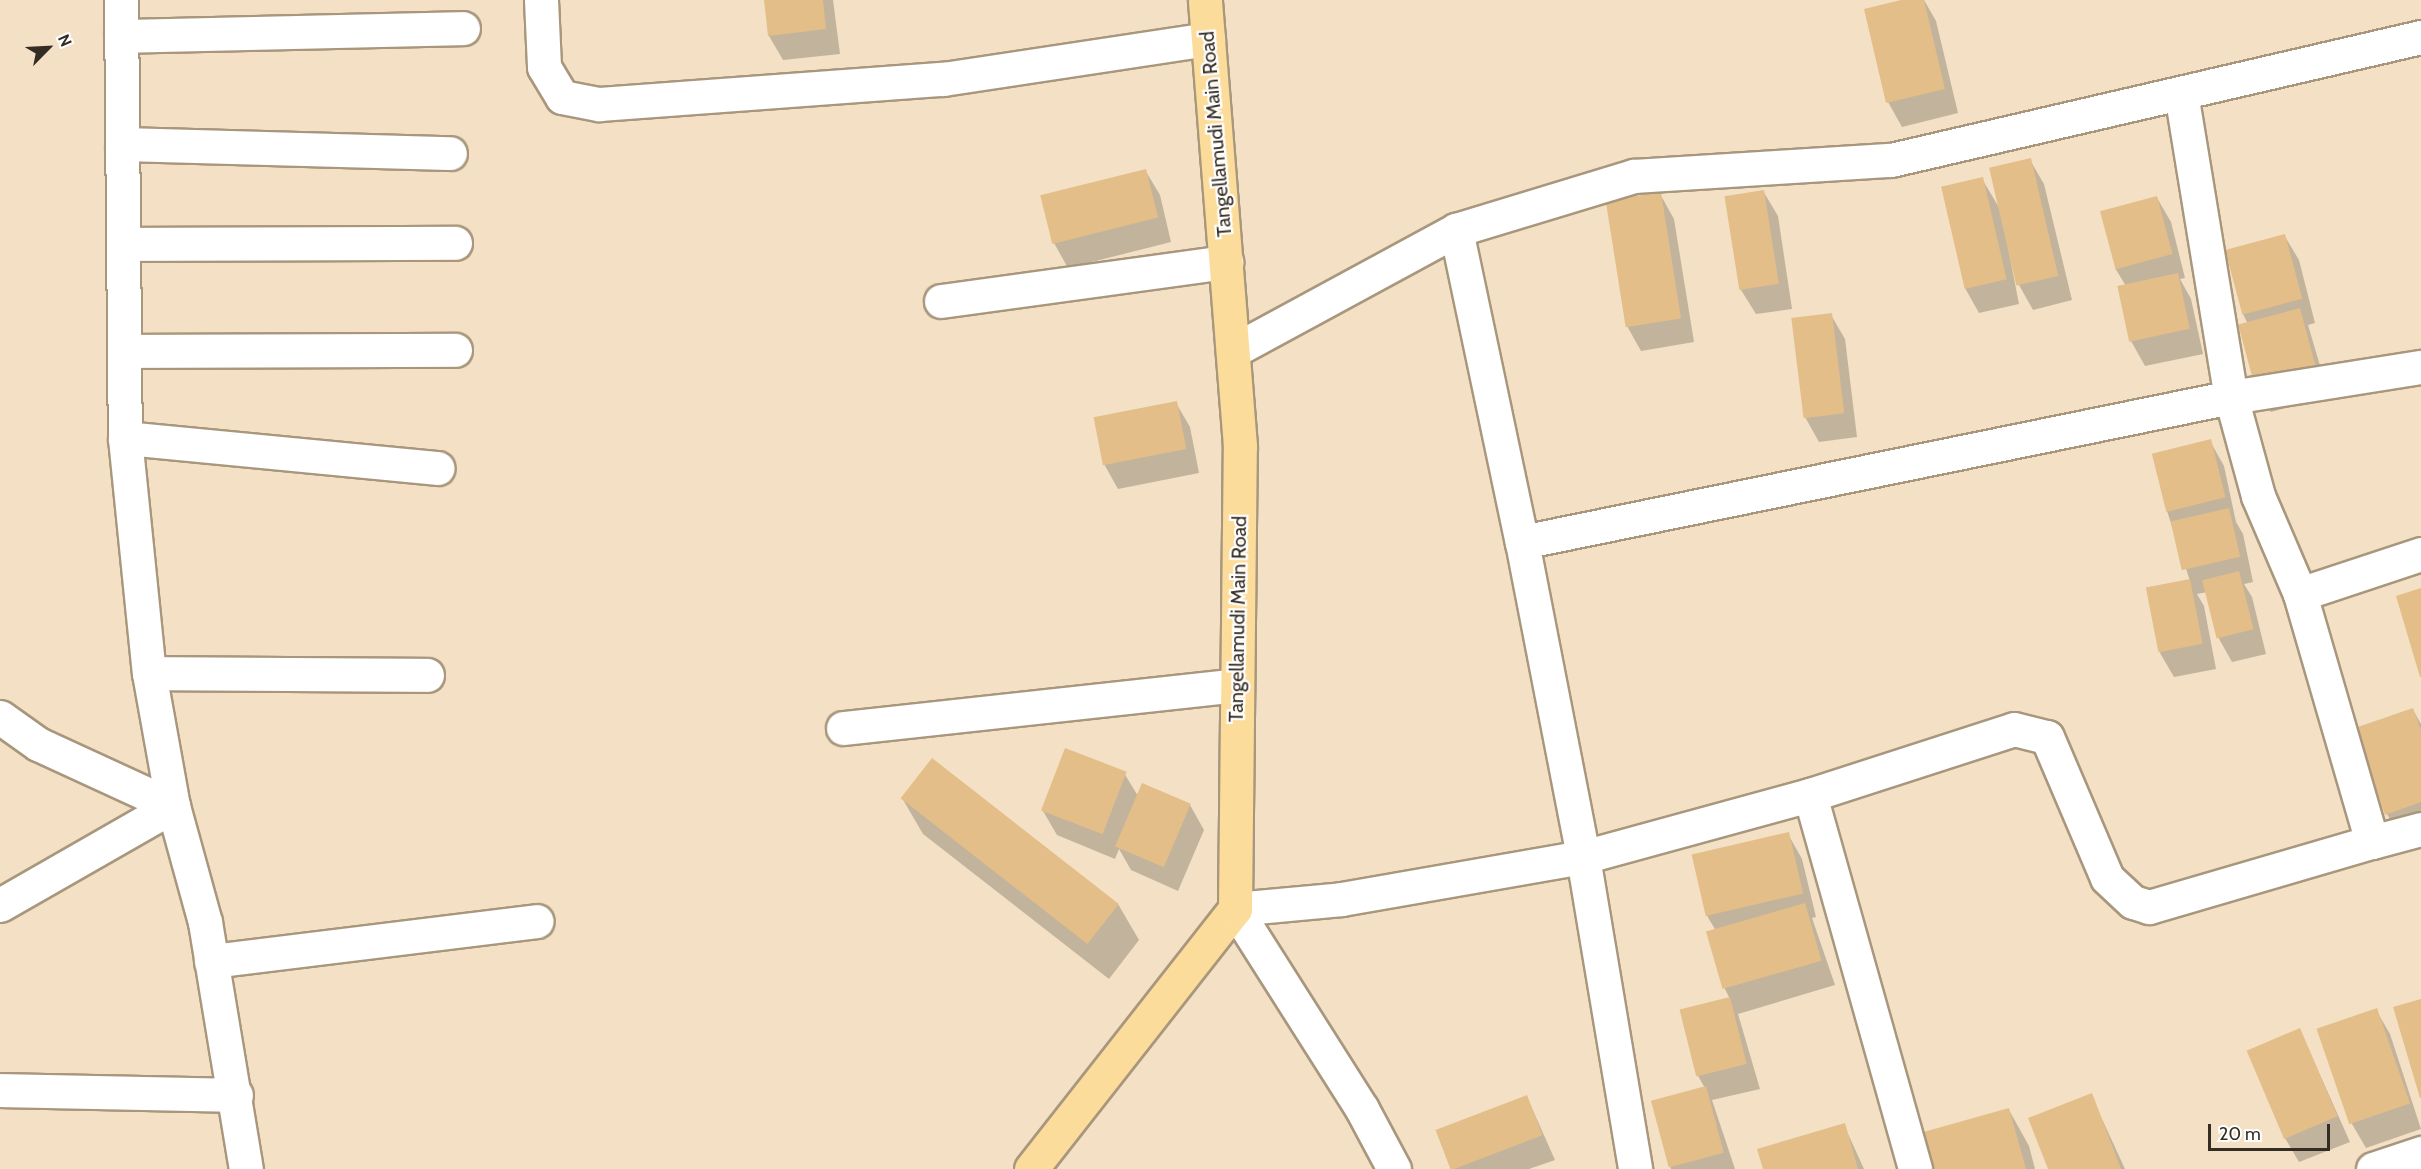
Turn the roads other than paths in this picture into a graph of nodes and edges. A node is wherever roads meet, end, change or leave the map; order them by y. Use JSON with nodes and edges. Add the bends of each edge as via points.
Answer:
{"nodes":[{"id":1,"x":121,"y":0,"type":"edge"},
{"id":2,"x":541,"y":0,"type":"edge"},
{"id":3,"x":1205,"y":0,"type":"edge"},
{"id":4,"x":463,"y":28,"type":"dead end"},
{"id":5,"x":121,"y":36,"type":"junction"},
{"id":6,"x":2421,"y":37,"type":"edge"},
{"id":7,"x":1208,"y":39,"type":"junction"},
{"id":8,"x":2181,"y":93,"type":"junction"},
{"id":9,"x":122,"y":144,"type":"junction"},
{"id":10,"x":450,"y":153,"type":"dead end"},
{"id":11,"x":1455,"y":230,"type":"junction"},
{"id":12,"x":455,"y":243,"type":"dead end"},
{"id":13,"x":123,"y":244,"type":"junction"},
{"id":14,"x":1226,"y":262,"type":"junction"},
{"id":15,"x":941,"y":301,"type":"dead end"},
{"id":16,"x":454,"y":350,"type":"dead end"},
{"id":17,"x":124,"y":351,"type":"junction"},
{"id":18,"x":1233,"y":351,"type":"junction"},
{"id":19,"x":2421,"y":367,"type":"edge"},
{"id":20,"x":2231,"y":397,"type":"junction"},
{"id":21,"x":124,"y":438,"type":"junction"},
{"id":22,"x":438,"y":468,"type":"dead end"},
{"id":23,"x":1522,"y":542,"type":"junction"},
{"id":24,"x":2421,"y":554,"type":"edge"},
{"id":25,"x":2300,"y":594,"type":"junction"},
{"id":26,"x":149,"y":673,"type":"junction"},
{"id":27,"x":427,"y":675,"type":"dead end"},
{"id":28,"x":1238,"y":685,"type":"junction"},
{"id":29,"x":0,"y":717,"type":"edge"},
{"id":30,"x":843,"y":728,"type":"dead end"},
{"id":31,"x":1810,"y":795,"type":"junction"},
{"id":32,"x":173,"y":806,"type":"junction"},
{"id":33,"x":2421,"y":829,"type":"edge"},
{"id":34,"x":2372,"y":842,"type":"junction"},
{"id":35,"x":1583,"y":857,"type":"junction"},
{"id":36,"x":0,"y":905,"type":"edge"},
{"id":37,"x":1235,"y":909,"type":"junction"},
{"id":38,"x":537,"y":921,"type":"dead end"},
{"id":39,"x":211,"y":961,"type":"junction"},
{"id":40,"x":0,"y":1090,"type":"edge"},
{"id":41,"x":236,"y":1095,"type":"junction"},
{"id":42,"x":2421,"y":1153,"type":"edge"},
{"id":43,"x":246,"y":1169,"type":"edge"},
{"id":44,"x":1031,"y":1169,"type":"edge"},
{"id":45,"x":1394,"y":1169,"type":"edge"},
{"id":46,"x":1635,"y":1169,"type":"edge"},
{"id":47,"x":1915,"y":1169,"type":"edge"},
{"id":48,"x":2373,"y":1169,"type":"edge"}],
"edges":[{"from":1,"to":5,"type":"street"},
{"from":2,"to":7,"type":"street","via":[[544,67],[561,97],[599,104],[943,79]]},
{"from":3,"to":7,"type":"main road","name":"Tangellamudi Main Road"},
{"from":4,"to":5,"type":"street"},
{"from":5,"to":9,"type":"street"},
{"from":6,"to":8,"type":"street"},
{"from":7,"to":14,"type":"main road","name":"Tangellamudi Main Road"},
{"from":8,"to":11,"type":"street","via":[[1891,159],[1634,176]]},
{"from":8,"to":20,"type":"street"},
{"from":9,"to":10,"type":"street"},
{"from":9,"to":13,"type":"street"},
{"from":11,"to":18,"type":"street"},
{"from":11,"to":23,"type":"street"},
{"from":12,"to":13,"type":"street"},
{"from":13,"to":17,"type":"street"},
{"from":14,"to":15,"type":"street"},
{"from":14,"to":18,"type":"main road","name":"Tangellamudi Main Road"},
{"from":16,"to":17,"type":"street"},
{"from":17,"to":21,"type":"street"},
{"from":18,"to":28,"type":"main road","name":"Tangellamudi Main Road","via":[[1240,446]]},
{"from":19,"to":20,"type":"street"},
{"from":20,"to":23,"type":"street"},
{"from":20,"to":25,"type":"street","via":[[2258,496]]},
{"from":21,"to":22,"type":"street"},
{"from":21,"to":26,"type":"street"},
{"from":23,"to":35,"type":"street"},
{"from":24,"to":25,"type":"street"},
{"from":25,"to":34,"type":"street"},
{"from":26,"to":27,"type":"street"},
{"from":26,"to":32,"type":"street"},
{"from":28,"to":30,"type":"street"},
{"from":28,"to":37,"type":"main road","name":"Tangellamudi Main Road"},
{"from":29,"to":32,"type":"street","via":[[38,744]]},
{"from":31,"to":34,"type":"street","via":[[2014,729],[2047,737],[2107,878],[2133,902],[2149,907]]},
{"from":31,"to":35,"type":"street"},
{"from":31,"to":47,"type":"street"},
{"from":32,"to":36,"type":"street"},
{"from":32,"to":39,"type":"street","via":[[205,922]]},
{"from":33,"to":34,"type":"street"},
{"from":35,"to":37,"type":"street","via":[[1342,899]]},
{"from":35,"to":46,"type":"street"},
{"from":37,"to":44,"type":"main road"},
{"from":37,"to":45,"type":"street","via":[[1362,1109]]},
{"from":38,"to":39,"type":"street"},
{"from":39,"to":41,"type":"street"},
{"from":40,"to":41,"type":"street"},
{"from":41,"to":43,"type":"street"},
{"from":42,"to":48,"type":"street"}]}
